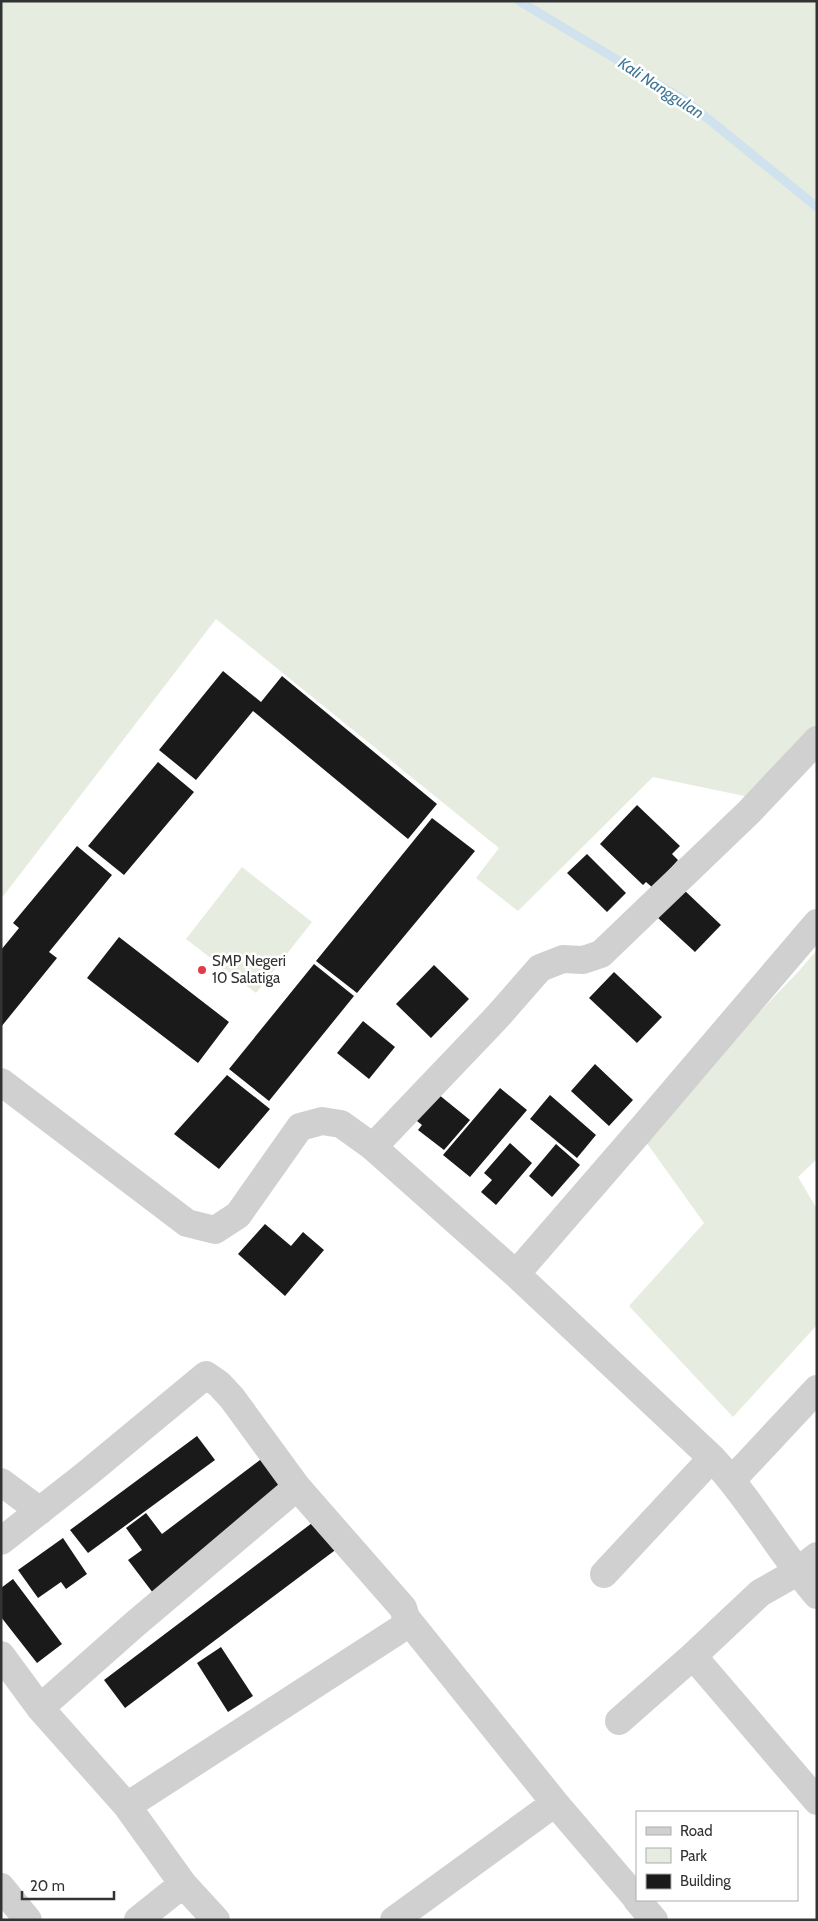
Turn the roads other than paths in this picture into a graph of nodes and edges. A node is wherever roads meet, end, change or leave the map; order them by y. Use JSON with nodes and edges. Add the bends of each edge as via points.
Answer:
{"nodes":[{"id":1,"x":817,"y":740,"type":"edge"},
{"id":2,"x":817,"y":923,"type":"edge"},
{"id":3,"x":1,"y":1082,"type":"edge"},
{"id":4,"x":373,"y":1147,"type":"junction"},
{"id":5,"x":516,"y":1274,"type":"junction"},
{"id":6,"x":817,"y":1389,"type":"edge"},
{"id":7,"x":712,"y":1458,"type":"junction"},
{"id":8,"x":732,"y":1480,"type":"junction"},
{"id":9,"x":1,"y":1482,"type":"edge"},
{"id":10,"x":297,"y":1487,"type":"junction"},
{"id":11,"x":40,"y":1511,"type":"junction"},
{"id":12,"x":1,"y":1541,"type":"edge"},
{"id":13,"x":807,"y":1564,"type":"edge"},
{"id":14,"x":604,"y":1574,"type":"dead end"},
{"id":15,"x":817,"y":1595,"type":"edge"},
{"id":16,"x":406,"y":1619,"type":"junction"},
{"id":17,"x":1,"y":1655,"type":"edge"},
{"id":18,"x":694,"y":1656,"type":"junction"},
{"id":19,"x":40,"y":1708,"type":"junction"},
{"id":20,"x":619,"y":1721,"type":"dead end"},
{"id":21,"x":817,"y":1801,"type":"edge"},
{"id":22,"x":555,"y":1804,"type":"junction"},
{"id":23,"x":127,"y":1806,"type":"junction"},
{"id":24,"x":183,"y":1884,"type":"junction"},
{"id":25,"x":1,"y":1888,"type":"edge"},
{"id":26,"x":640,"y":1909,"type":"edge"},
{"id":27,"x":28,"y":1920,"type":"edge"},
{"id":28,"x":138,"y":1920,"type":"edge"},
{"id":29,"x":216,"y":1920,"type":"edge"},
{"id":30,"x":394,"y":1920,"type":"edge"}],
"edges":[{"from":1,"to":4,"type":"street","via":[[749,812],[601,954],[584,960],[563,959],[540,968]]},
{"from":2,"to":5,"type":"street"},
{"from":3,"to":4,"type":"street","via":[[187,1223],[215,1230],[238,1215],[300,1127],[322,1121],[341,1124]]},
{"from":4,"to":5,"type":"street"},
{"from":5,"to":7,"type":"street"},
{"from":6,"to":8,"type":"street"},
{"from":7,"to":8,"type":"street"},
{"from":7,"to":14,"type":"street"},
{"from":8,"to":13,"type":"street"},
{"from":9,"to":11,"type":"street"},
{"from":10,"to":11,"type":"street","via":[[232,1398],[206,1375]]},
{"from":10,"to":16,"type":"street","via":[[403,1608]]},
{"from":10,"to":19,"type":"street"},
{"from":11,"to":12,"type":"street"},
{"from":13,"to":15,"type":"street"},
{"from":13,"to":18,"type":"street","via":[[760,1593]]},
{"from":16,"to":22,"type":"street"},
{"from":16,"to":23,"type":"street","via":[[402,1628]]},
{"from":17,"to":19,"type":"street"},
{"from":18,"to":20,"type":"street"},
{"from":18,"to":21,"type":"street"},
{"from":19,"to":23,"type":"street"},
{"from":22,"to":26,"type":"street"},
{"from":22,"to":30,"type":"street"},
{"from":23,"to":24,"type":"street"},
{"from":24,"to":28,"type":"street"},
{"from":24,"to":29,"type":"street"},
{"from":25,"to":27,"type":"street"}]}
